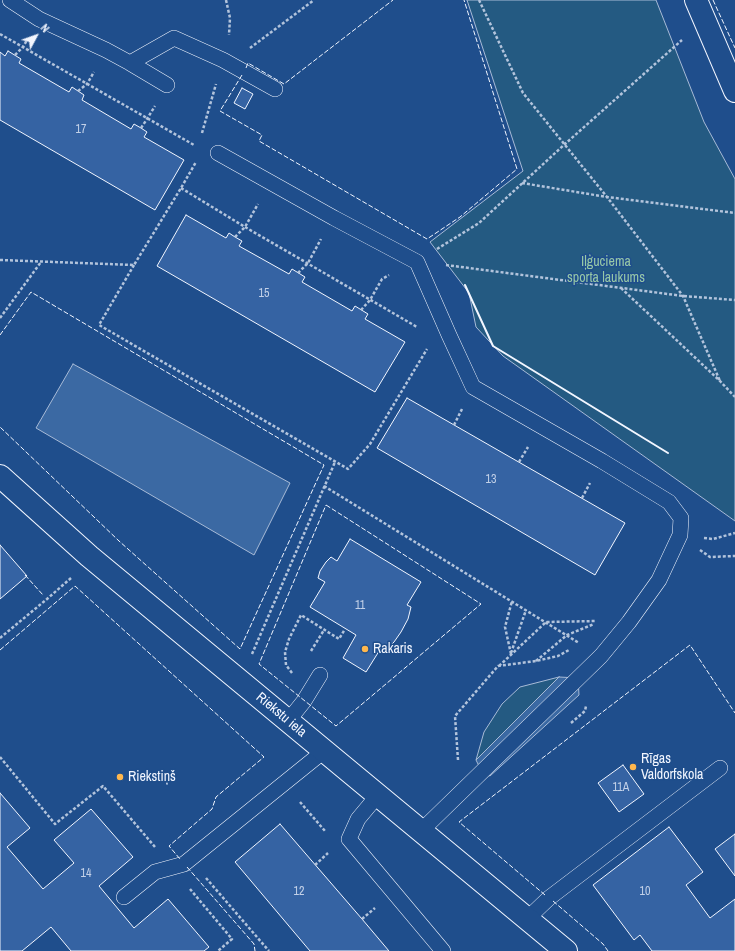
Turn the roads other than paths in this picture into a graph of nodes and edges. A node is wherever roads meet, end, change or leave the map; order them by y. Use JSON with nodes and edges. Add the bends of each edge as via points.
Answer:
{"nodes":[{"id":1,"x":10,"y":0,"type":"edge"},
{"id":2,"x":696,"y":0,"type":"edge"},
{"id":3,"x":130,"y":63,"type":"junction"},
{"id":4,"x":167,"y":84,"type":"dead end"},
{"id":5,"x":275,"y":89,"type":"dead end"},
{"id":6,"x":735,"y":91,"type":"edge"},
{"id":7,"x":218,"y":153,"type":"road end"},
{"id":8,"x":2,"y":482,"type":"edge"},
{"id":9,"x":320,"y":675,"type":"dead end"},
{"id":10,"x":288,"y":721,"type":"junction"},
{"id":11,"x":324,"y":751,"type":"junction"},
{"id":12,"x":720,"y":768,"type":"dead end"},
{"id":13,"x":378,"y":795,"type":"junction"},
{"id":14,"x":421,"y":831,"type":"junction"},
{"id":15,"x":124,"y":897,"type":"dead end"},
{"id":16,"x":528,"y":918,"type":"junction"},
{"id":17,"x":443,"y":951,"type":"edge"},
{"id":18,"x":566,"y":951,"type":"edge"}],
"edges":[{"from":1,"to":3,"type":"lane","via":[[39,19]]},
{"from":2,"to":6,"type":"street"},
{"from":3,"to":4,"type":"lane"},
{"from":3,"to":5,"type":"lane","via":[[174,38],[223,60]]},
{"from":7,"to":14,"type":"lane","via":[[417,262],[473,387],[669,502],[681,518],[680,535],[659,580],[629,622],[600,656]]},
{"from":8,"to":10,"type":"street","name":"Riekstu iela"},
{"from":9,"to":10,"type":"lane"},
{"from":10,"to":11,"type":"street","name":"Riekstu iela"},
{"from":11,"to":13,"type":"street","name":"Riekstu iela"},
{"from":11,"to":15,"type":"lane","via":[[184,864],[155,872]]},
{"from":12,"to":16,"type":"lane","via":[[549,898]]},
{"from":13,"to":14,"type":"street","name":"Riekstu iela"},
{"from":13,"to":17,"type":"lane","via":[[358,819],[349,839]]},
{"from":14,"to":16,"type":"street","name":"Riekstu iela"},
{"from":16,"to":18,"type":"street","name":"Riekstu iela"}]}
